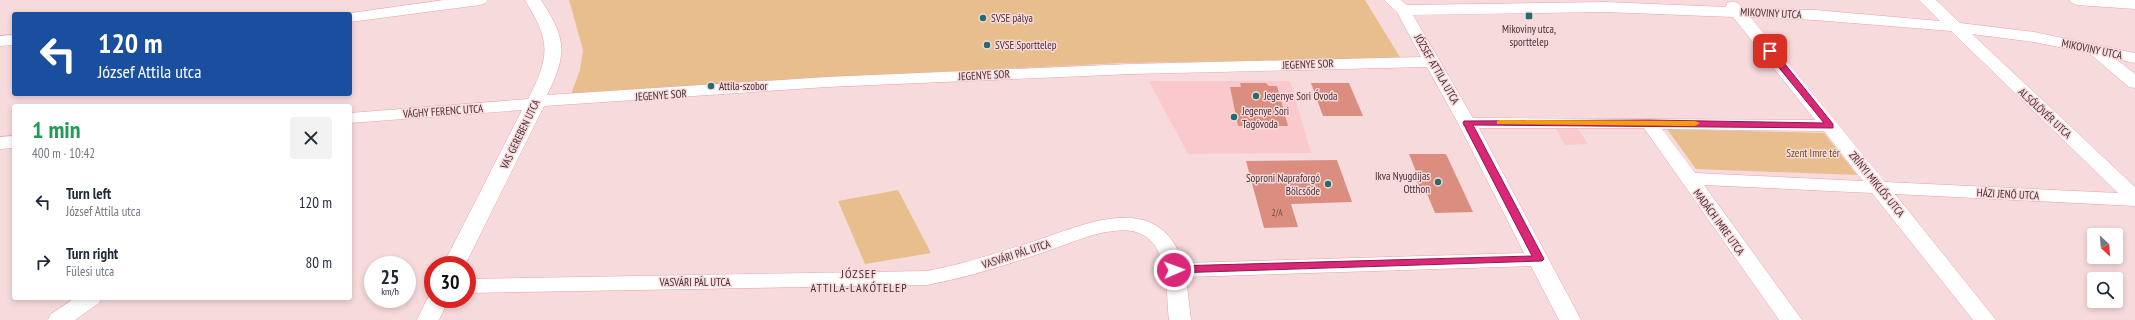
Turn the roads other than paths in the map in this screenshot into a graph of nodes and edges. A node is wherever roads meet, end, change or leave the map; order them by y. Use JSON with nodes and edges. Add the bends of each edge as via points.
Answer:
{"nodes":[{"id":1,"x":480,"y":0,"type":"edge"},
{"id":2,"x":533,"y":0,"type":"edge"},
{"id":3,"x":1927,"y":0,"type":"edge"},
{"id":4,"x":2076,"y":0,"type":"edge"},
{"id":5,"x":2135,"y":4,"type":"edge"},
{"id":6,"x":1398,"y":5,"type":"edge"},
{"id":7,"x":1733,"y":6,"type":"edge"},
{"id":8,"x":352,"y":16,"type":"edge"},
{"id":9,"x":1955,"y":27,"type":"junction"},
{"id":10,"x":0,"y":40,"type":"edge"},
{"id":11,"x":12,"y":40,"type":"edge"},
{"id":12,"x":2092,"y":48,"type":"junction"},
{"id":13,"x":2135,"y":58,"type":"edge"},
{"id":14,"x":1432,"y":62,"type":"junction"},
{"id":15,"x":2135,"y":83,"type":"edge"},
{"id":16,"x":536,"y":103,"type":"junction"},
{"id":17,"x":352,"y":118,"type":"edge"},
{"id":18,"x":1649,"y":122,"type":"junction"},
{"id":19,"x":1467,"y":123,"type":"junction"},
{"id":20,"x":1830,"y":126,"type":"junction"},
{"id":21,"x":12,"y":142,"type":"edge"},
{"id":22,"x":0,"y":144,"type":"edge"},
{"id":23,"x":1688,"y":178,"type":"junction"},
{"id":24,"x":1881,"y":189,"type":"junction"},
{"id":25,"x":2135,"y":199,"type":"edge"},
{"id":26,"x":459,"y":256,"type":"edge"},
{"id":27,"x":1539,"y":259,"type":"junction"},
{"id":28,"x":1174,"y":270,"type":"junction"},
{"id":29,"x":476,"y":286,"type":"edge"},
{"id":30,"x":88,"y":300,"type":"edge"},
{"id":31,"x":434,"y":308,"type":"edge"},
{"id":32,"x":59,"y":320,"type":"edge"},
{"id":33,"x":428,"y":320,"type":"edge"},
{"id":34,"x":1180,"y":320,"type":"edge"},
{"id":35,"x":1570,"y":320,"type":"edge"},
{"id":36,"x":1791,"y":320,"type":"edge"},
{"id":37,"x":1985,"y":320,"type":"edge"}],
"edges":[{"from":1,"to":8,"type":"street"},
{"from":2,"to":16,"type":"street","name":"VAS GEREBEN UTCA","via":[[551,28],[554,43],[548,76]]},
{"from":3,"to":9,"type":"street","name":"ALSÓLÖVÉR UTCA"},
{"from":4,"to":5,"type":"street"},
{"from":6,"to":7,"type":"street","name":"MIKOVINY UTCA"},
{"from":6,"to":14,"type":"street","name":"JÓZSEF ATTILA UTCA"},
{"from":7,"to":9,"type":"street","name":"MIKOVINY UTCA"},
{"from":7,"to":20,"type":"street","name":"ZRÍNYI MIKLÓS UTCA"},
{"from":9,"to":12,"type":"street","name":"MIKOVINY UTCA","via":[[2034,37]]},
{"from":9,"to":25,"type":"street","name":"ALSÓLÖVÉR UTCA"},
{"from":10,"to":11,"type":"street"},
{"from":12,"to":13,"type":"street","name":"MIKOVINY UTCA"},
{"from":12,"to":15,"type":"street"},
{"from":14,"to":16,"type":"street","name":"JEGENYE SOR","via":[[1189,67],[827,82]]},
{"from":14,"to":19,"type":"street","name":"JÓZSEF ATTILA UTCA"},
{"from":16,"to":17,"type":"street","name":"VÁGHY FERENC UTCA"},
{"from":16,"to":26,"type":"street","name":"VAS GEREBEN UTCA"},
{"from":18,"to":19,"type":"street"},
{"from":18,"to":20,"type":"street"},
{"from":18,"to":23,"type":"street","name":"MADÁCH IMRE UTCA"},
{"from":19,"to":27,"type":"street","name":"JÓZSEF ATTILA UTCA"},
{"from":20,"to":24,"type":"street","name":"ZRÍNYI MIKLÓS UTCA"},
{"from":21,"to":22,"type":"street"},
{"from":23,"to":24,"type":"street"},
{"from":23,"to":36,"type":"street","name":"MADÁCH IMRE UTCA"},
{"from":24,"to":25,"type":"street","name":"HÁZI JENŐ UTCA"},
{"from":24,"to":37,"type":"street","name":"ZRÍNYI MIKLÓS UTCA"},
{"from":27,"to":28,"type":"street"},
{"from":27,"to":35,"type":"street","name":"JÓZSEF ATTILA UTCA"},
{"from":28,"to":29,"type":"street","name":"VASVÁRI PÁL UTCA","via":[[1171,254],[1163,241],[1152,231],[1132,224],[1098,227],[956,273],[927,278]]},
{"from":28,"to":34,"type":"street","name":"VASVÁRI PÁL UTCA"},
{"from":30,"to":32,"type":"street"},
{"from":31,"to":33,"type":"street"}]}
